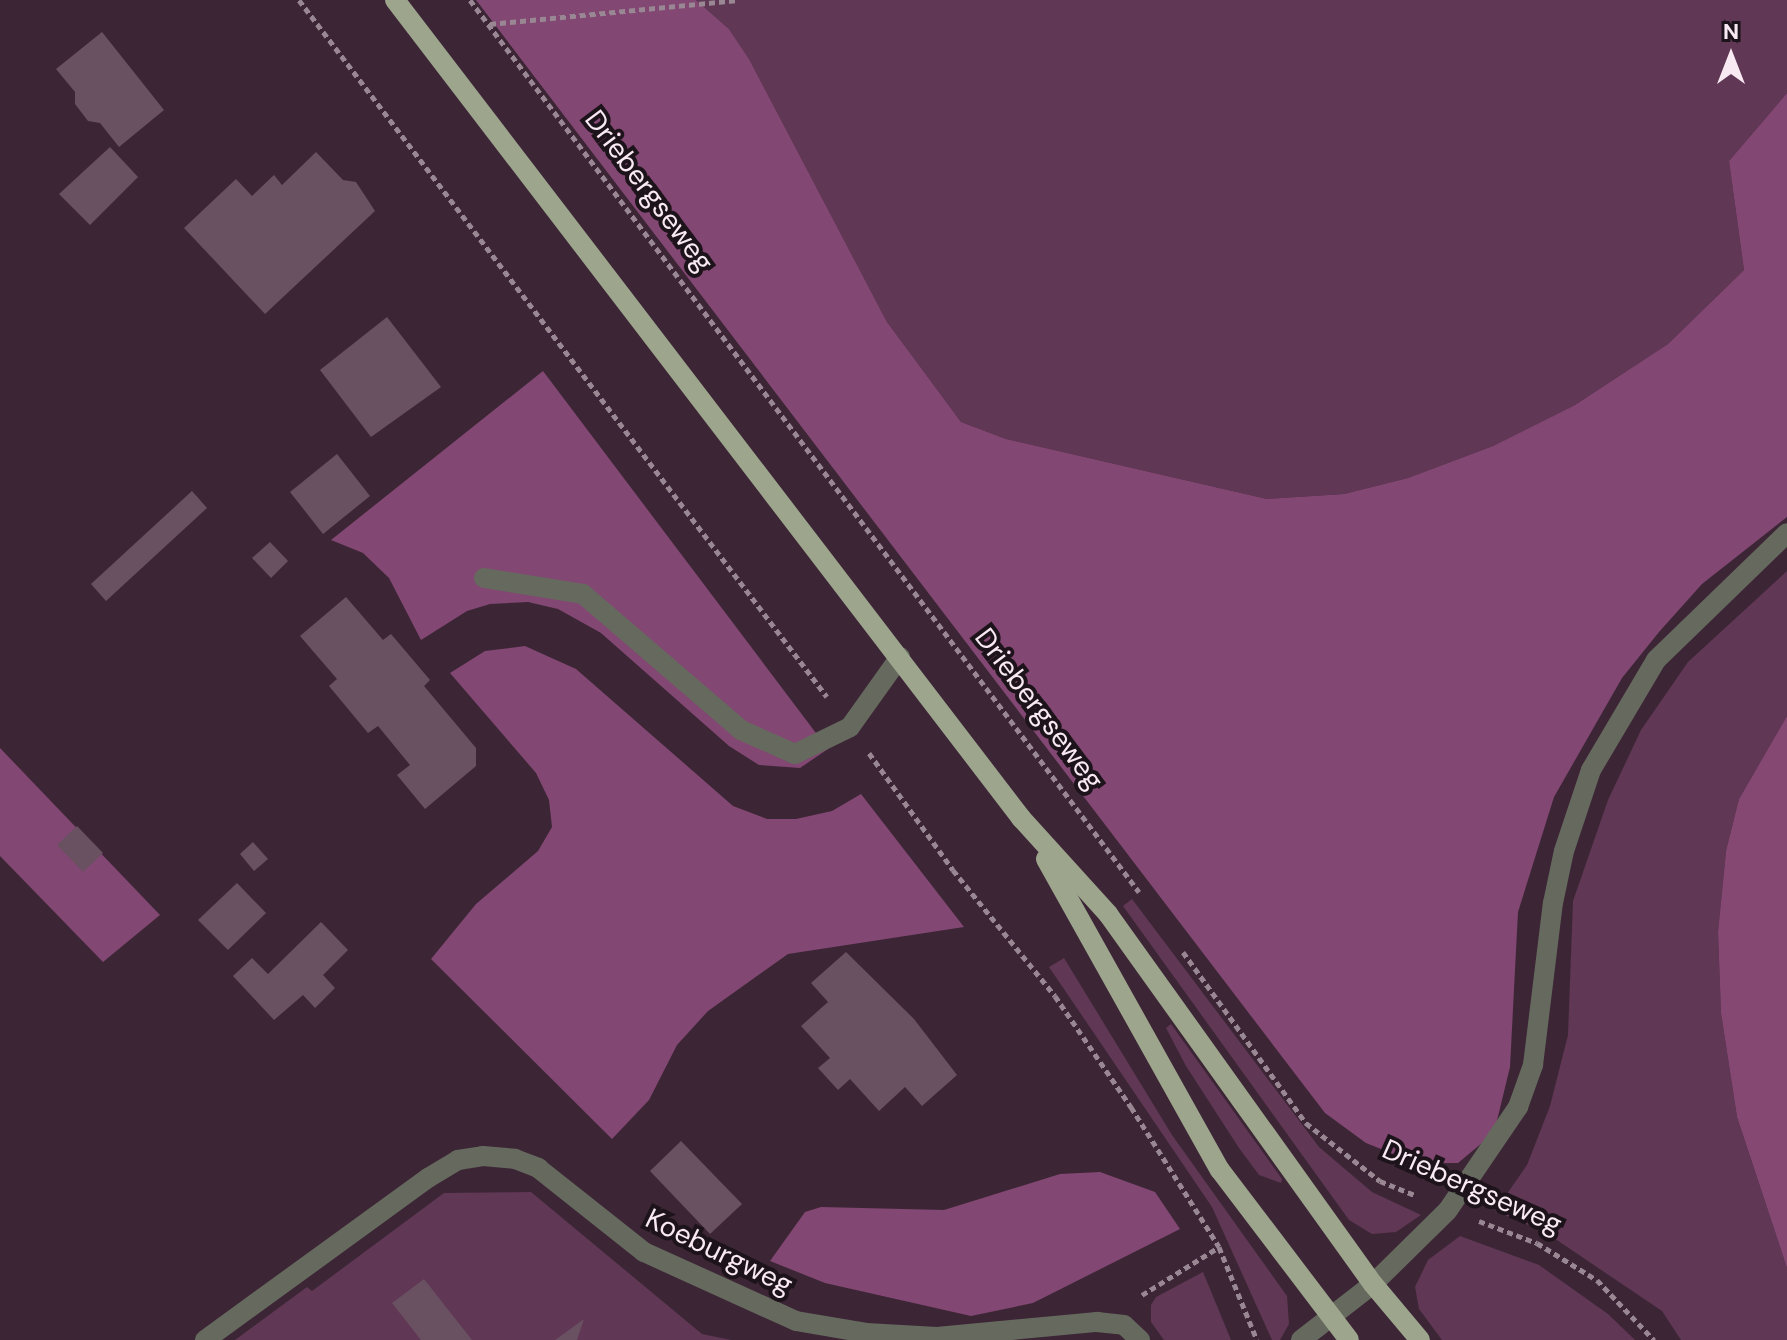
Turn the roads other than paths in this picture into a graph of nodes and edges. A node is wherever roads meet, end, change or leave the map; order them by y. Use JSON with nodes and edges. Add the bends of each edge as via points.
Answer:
{"nodes":[{"id":1,"x":395,"y":0,"type":"edge"},
{"id":2,"x":1787,"y":533,"type":"edge"},
{"id":3,"x":484,"y":578,"type":"dead end"},
{"id":4,"x":900,"y":657,"type":"junction"},
{"id":5,"x":1021,"y":818,"type":"junction"},
{"id":6,"x":1373,"y":1284,"type":"junction"},
{"id":7,"x":1331,"y":1318,"type":"junction"},
{"id":8,"x":205,"y":1340,"type":"edge"},
{"id":9,"x":1140,"y":1340,"type":"edge"},
{"id":10,"x":1301,"y":1340,"type":"edge"},
{"id":11,"x":1349,"y":1340,"type":"edge"},
{"id":12,"x":1420,"y":1340,"type":"edge"}],
"edges":[{"from":1,"to":4,"type":"main road"},
{"from":2,"to":6,"type":"street","via":[[1656,660],[1591,770],[1556,890],[1533,1065],[1518,1107],[1448,1210]]},
{"from":3,"to":4,"type":"street","via":[[583,594],[741,730],[795,754],[850,727]]},
{"from":4,"to":5,"type":"main road"},
{"from":5,"to":6,"type":"main road","via":[[1108,914]]},
{"from":5,"to":7,"type":"main road","via":[[1089,930],[1176,1098],[1220,1170]]},
{"from":6,"to":7,"type":"street"},
{"from":6,"to":12,"type":"main road"},
{"from":7,"to":10,"type":"street"},
{"from":7,"to":11,"type":"main road"},
{"from":8,"to":9,"type":"street","name":"Koeburgweg","via":[[428,1178],[458,1160],[483,1156],[538,1168],[644,1252],[796,1321],[866,1333],[937,1337],[1097,1322],[1124,1325]]}]}
